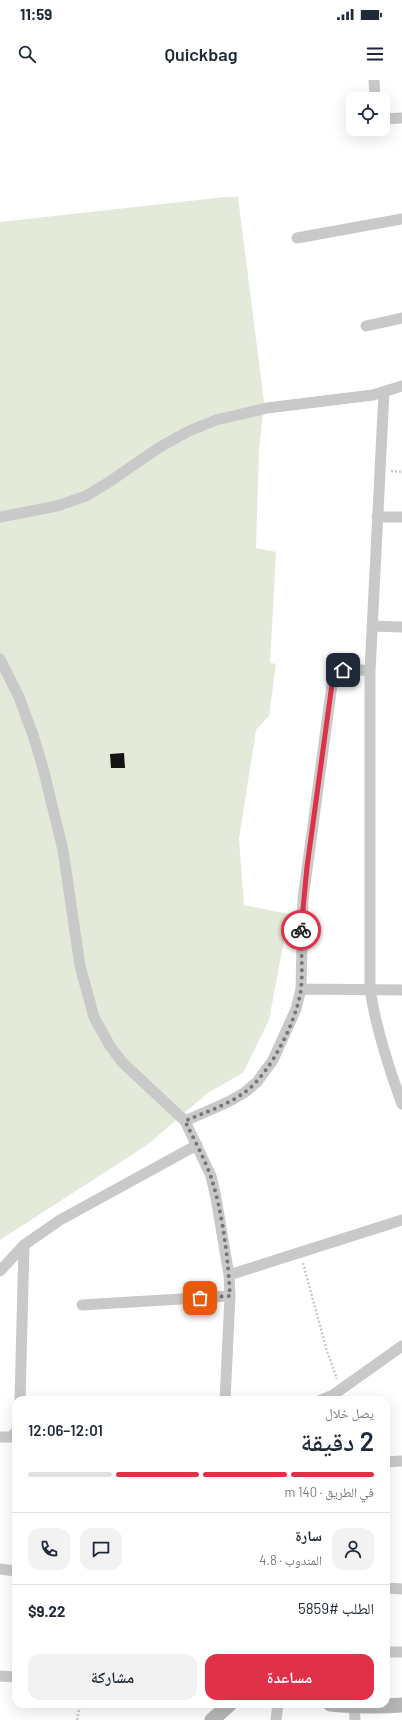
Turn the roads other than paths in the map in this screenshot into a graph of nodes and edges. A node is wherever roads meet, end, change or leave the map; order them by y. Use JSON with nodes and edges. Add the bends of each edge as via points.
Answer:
{"nodes":[{"id":1,"x":374,"y":80,"type":"edge"},
{"id":2,"x":375,"y":92,"type":"edge"},
{"id":3,"x":402,"y":118,"type":"edge"},
{"id":4,"x":390,"y":119,"type":"edge"},
{"id":5,"x":402,"y":218,"type":"edge"},
{"id":6,"x":298,"y":238,"type":"dead end"},
{"id":7,"x":402,"y":318,"type":"edge"},
{"id":8,"x":366,"y":326,"type":"dead end"},
{"id":9,"x":402,"y":386,"type":"edge"},
{"id":10,"x":384,"y":392,"type":"junction"},
{"id":11,"x":0,"y":517,"type":"edge"},
{"id":12,"x":377,"y":517,"type":"junction"},
{"id":13,"x":402,"y":517,"type":"edge"},
{"id":14,"x":372,"y":626,"type":"junction"},
{"id":15,"x":402,"y":627,"type":"edge"},
{"id":16,"x":0,"y":659,"type":"edge"},
{"id":17,"x":370,"y":671,"type":"junction"},
{"id":18,"x":301,"y":989,"type":"junction"},
{"id":19,"x":370,"y":989,"type":"junction"},
{"id":20,"x":402,"y":990,"type":"edge"},
{"id":21,"x":402,"y":1104,"type":"edge"},
{"id":22,"x":185,"y":1121,"type":"junction"},
{"id":23,"x":197,"y":1145,"type":"junction"},
{"id":24,"x":402,"y":1220,"type":"edge"},
{"id":25,"x":24,"y":1245,"type":"junction"},
{"id":26,"x":0,"y":1271,"type":"edge"},
{"id":27,"x":229,"y":1275,"type":"junction"},
{"id":28,"x":230,"y":1296,"type":"junction"},
{"id":29,"x":82,"y":1305,"type":"dead end"},
{"id":30,"x":402,"y":1346,"type":"edge"},
{"id":31,"x":20,"y":1396,"type":"edge"},
{"id":32,"x":225,"y":1396,"type":"edge"},
{"id":33,"x":328,"y":1396,"type":"edge"},
{"id":34,"x":12,"y":1435,"type":"edge"},
{"id":35,"x":0,"y":1437,"type":"edge"},
{"id":36,"x":402,"y":1460,"type":"edge"},
{"id":37,"x":390,"y":1462,"type":"edge"},
{"id":38,"x":0,"y":1569,"type":"edge"},
{"id":39,"x":12,"y":1570,"type":"edge"},
{"id":40,"x":390,"y":1588,"type":"edge"},
{"id":41,"x":402,"y":1589,"type":"edge"},
{"id":42,"x":390,"y":1652,"type":"edge"},
{"id":43,"x":402,"y":1652,"type":"edge"},
{"id":44,"x":0,"y":1676,"type":"edge"},
{"id":45,"x":12,"y":1677,"type":"edge"},
{"id":46,"x":402,"y":1705,"type":"edge"},
{"id":47,"x":390,"y":1706,"type":"edge"},
{"id":48,"x":226,"y":1708,"type":"edge"},
{"id":49,"x":278,"y":1708,"type":"edge"},
{"id":50,"x":370,"y":1708,"type":"edge"},
{"id":51,"x":355,"y":1710,"type":"edge"},
{"id":52,"x":212,"y":1720,"type":"edge"},
{"id":53,"x":276,"y":1720,"type":"edge"}],
"edges":[{"from":1,"to":2,"type":"street"},
{"from":3,"to":4,"type":"street"},
{"from":5,"to":6,"type":"street"},
{"from":7,"to":8,"type":"street"},
{"from":9,"to":10,"type":"street"},
{"from":10,"to":11,"type":"street","via":[[267,408],[216,420],[189,431],[86,496],[57,506]]},
{"from":10,"to":12,"type":"street"},
{"from":12,"to":13,"type":"street"},
{"from":12,"to":14,"type":"street"},
{"from":14,"to":15,"type":"street"},
{"from":14,"to":17,"type":"street"},
{"from":16,"to":22,"type":"street","via":[[19,696],[43,768],[63,850],[80,966],[94,1017],[122,1062]]},
{"from":17,"to":18,"type":"street","via":[[343,670],[333,677],[303,899]]},
{"from":17,"to":19,"type":"street"},
{"from":18,"to":19,"type":"street"},
{"from":18,"to":22,"type":"street","via":[[286,1034],[273,1060],[257,1082],[228,1102]]},
{"from":19,"to":20,"type":"street"},
{"from":19,"to":21,"type":"street","via":[[380,1042]]},
{"from":22,"to":23,"type":"street"},
{"from":23,"to":25,"type":"street","via":[[60,1220]]},
{"from":23,"to":27,"type":"street","via":[[211,1176]]},
{"from":24,"to":27,"type":"street"},
{"from":25,"to":26,"type":"street"},
{"from":25,"to":31,"type":"street"},
{"from":27,"to":28,"type":"street"},
{"from":28,"to":29,"type":"street"},
{"from":28,"to":32,"type":"street"},
{"from":30,"to":33,"type":"street"},
{"from":34,"to":35,"type":"street"},
{"from":36,"to":37,"type":"street"},
{"from":38,"to":39,"type":"street"},
{"from":40,"to":41,"type":"street"},
{"from":42,"to":43,"type":"street"},
{"from":44,"to":45,"type":"street"},
{"from":46,"to":47,"type":"street"},
{"from":48,"to":52,"type":"street"},
{"from":49,"to":53,"type":"street"},
{"from":50,"to":51,"type":"street"}]}
